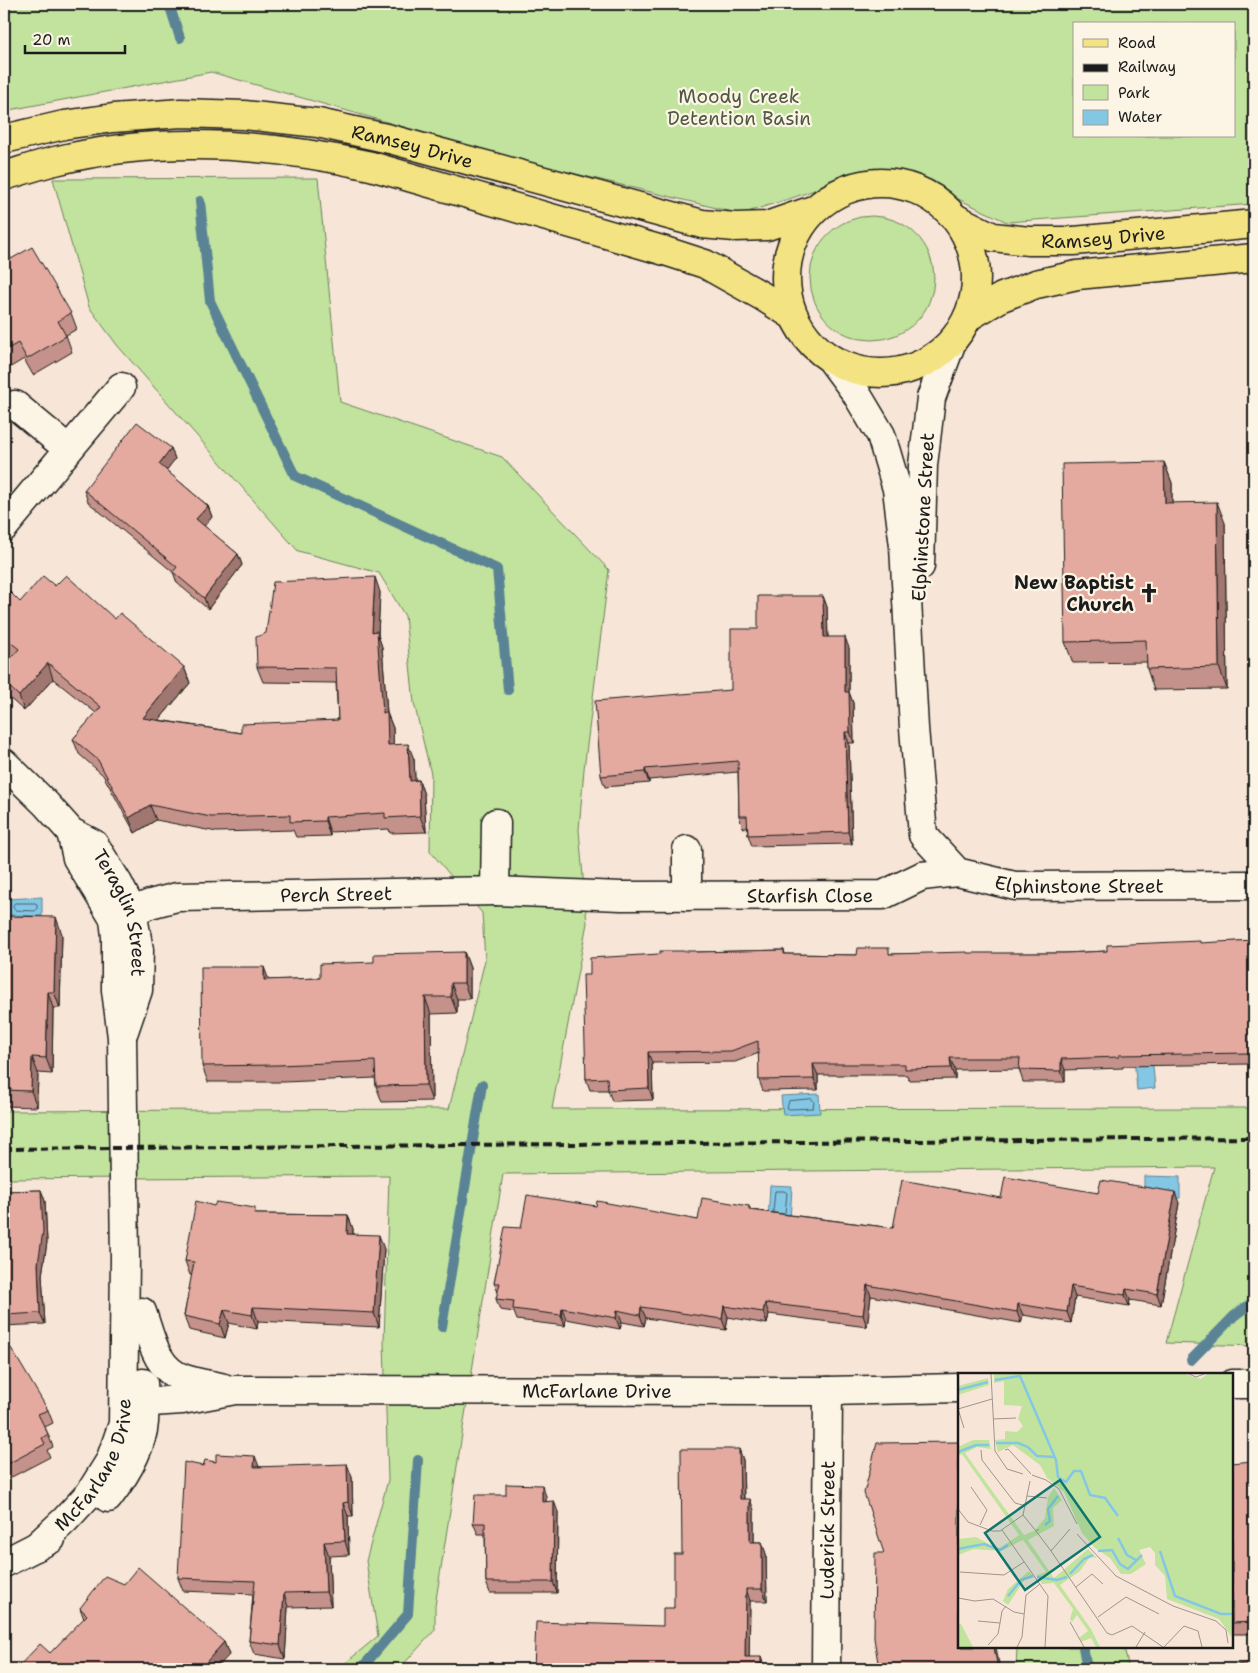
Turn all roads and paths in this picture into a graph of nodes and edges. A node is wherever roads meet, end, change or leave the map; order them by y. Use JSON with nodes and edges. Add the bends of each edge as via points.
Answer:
{"nodes":[{"id":1,"x":4,"y":139,"type":"edge"},
{"id":2,"x":4,"y":176,"type":"edge"},
{"id":3,"x":813,"y":210,"type":"junction"},
{"id":4,"x":957,"y":219,"type":"junction"},
{"id":5,"x":1254,"y":224,"type":"edge"},
{"id":6,"x":1254,"y":258,"type":"edge"},
{"id":7,"x":792,"y":315,"type":"junction"},
{"id":8,"x":968,"y":317,"type":"junction"},
{"id":9,"x":950,"y":344,"type":"junction"},
{"id":10,"x":833,"y":362,"type":"junction"},
{"id":11,"x":121,"y":387,"type":"dead end"},
{"id":12,"x":15,"y":405,"type":"dead end"},
{"id":13,"x":68,"y":449,"type":"junction"},
{"id":14,"x":4,"y":526,"type":"edge"},
{"id":15,"x":912,"y":695,"type":"junction"},
{"id":16,"x":8,"y":775,"type":"edge"},
{"id":17,"x":496,"y":822,"type":"dead end"},
{"id":18,"x":922,"y":835,"type":"junction"},
{"id":19,"x":688,"y":850,"type":"dead end"},
{"id":20,"x":957,"y":872,"type":"junction"},
{"id":21,"x":904,"y":885,"type":"junction"},
{"id":22,"x":1254,"y":885,"type":"edge"},
{"id":23,"x":495,"y":891,"type":"junction"},
{"id":24,"x":687,"y":896,"type":"junction"},
{"id":25,"x":123,"y":915,"type":"junction"},
{"id":26,"x":125,"y":1259,"type":"junction"},
{"id":27,"x":142,"y":1312,"type":"junction"},
{"id":28,"x":1233,"y":1384,"type":"edge"},
{"id":29,"x":1254,"y":1384,"type":"edge"},
{"id":30,"x":958,"y":1388,"type":"edge"},
{"id":31,"x":235,"y":1390,"type":"junction"},
{"id":32,"x":828,"y":1391,"type":"junction"},
{"id":33,"x":134,"y":1394,"type":"junction"},
{"id":34,"x":4,"y":1563,"type":"edge"},
{"id":35,"x":826,"y":1669,"type":"edge"}],
"edges":[{"from":1,"to":3,"type":"main road","name":"Ramsey Drive","via":[[113,118],[181,113],[244,115],[318,123],[390,139],[702,224],[767,226]]},
{"from":2,"to":7,"type":"main road","name":"Ramsey Drive","via":[[56,161],[168,145],[216,144],[326,156],[705,264]]},
{"from":3,"to":4,"type":"main road","via":[[840,191],[871,182],[904,184],[934,197]]},
{"from":3,"to":7,"type":"main road","via":[[796,232],[786,259],[785,288]]},
{"from":4,"to":5,"type":"main road","name":"Ramsey Drive","via":[[993,238],[1029,241],[1074,241]]},
{"from":4,"to":8,"type":"main road","via":[[970,242],[976,266],[976,292]]},
{"from":6,"to":8,"type":"main road","name":"Ramsey Drive","via":[[1077,275],[1044,282],[1002,298]]},
{"from":7,"to":10,"type":"main road","via":[[808,342]]},
{"from":8,"to":9,"type":"main road"},
{"from":9,"to":10,"type":"main road","via":[[925,363],[895,373],[863,373]]},
{"from":9,"to":15,"type":"street","name":"Elphinstone Street","via":[[931,398],[925,449]]},
{"from":10,"to":15,"type":"street","name":"Elphinstone Street","via":[[881,435],[897,489],[904,546]]},
{"from":11,"to":13,"type":"street"},
{"from":12,"to":13,"type":"street"},
{"from":13,"to":14,"type":"street"},
{"from":15,"to":18,"type":"street","name":"Elphinstone Street"},
{"from":16,"to":25,"type":"street","name":"Teraglin Street","via":[[46,804],[71,832],[94,844],[118,883]]},
{"from":17,"to":23,"type":"street"},
{"from":18,"to":20,"type":"street"},
{"from":18,"to":21,"type":"street","name":"Elphinstone Street","via":[[915,862]]},
{"from":19,"to":24,"type":"street"},
{"from":20,"to":21,"type":"street","name":"Starfish Close","via":[[922,876]]},
{"from":20,"to":22,"type":"street","name":"Elphinstone Street","via":[[1015,886]]},
{"from":21,"to":24,"type":"street","name":"Starfish Close","via":[[883,896]]},
{"from":23,"to":24,"type":"street","name":"Starfish Close"},
{"from":23,"to":25,"type":"street","name":"Perch Street","via":[[177,897]]},
{"from":25,"to":26,"type":"street","name":"Teraglin Street","via":[[139,950],[138,990],[122,1037]]},
{"from":26,"to":27,"type":"street","name":"Teraglin Street"},
{"from":26,"to":33,"type":"street","name":"Teraglin Street"},
{"from":27,"to":31,"type":"street","name":"McFarlane Drive","via":[[163,1365],[185,1379]]},
{"from":27,"to":33,"type":"street","name":"Teraglin Street"},
{"from":28,"to":29,"type":"street"},
{"from":30,"to":32,"type":"street","name":"McFarlane Drive"},
{"from":31,"to":32,"type":"street","name":"McFarlane Drive"},
{"from":31,"to":33,"type":"street","name":"McFarlane Drive","via":[[151,1402]]},
{"from":32,"to":35,"type":"street","name":"Luderick Street"},
{"from":33,"to":34,"type":"street","name":"McFarlane Drive","via":[[117,1446],[102,1476],[79,1506],[36,1546]]}]}
